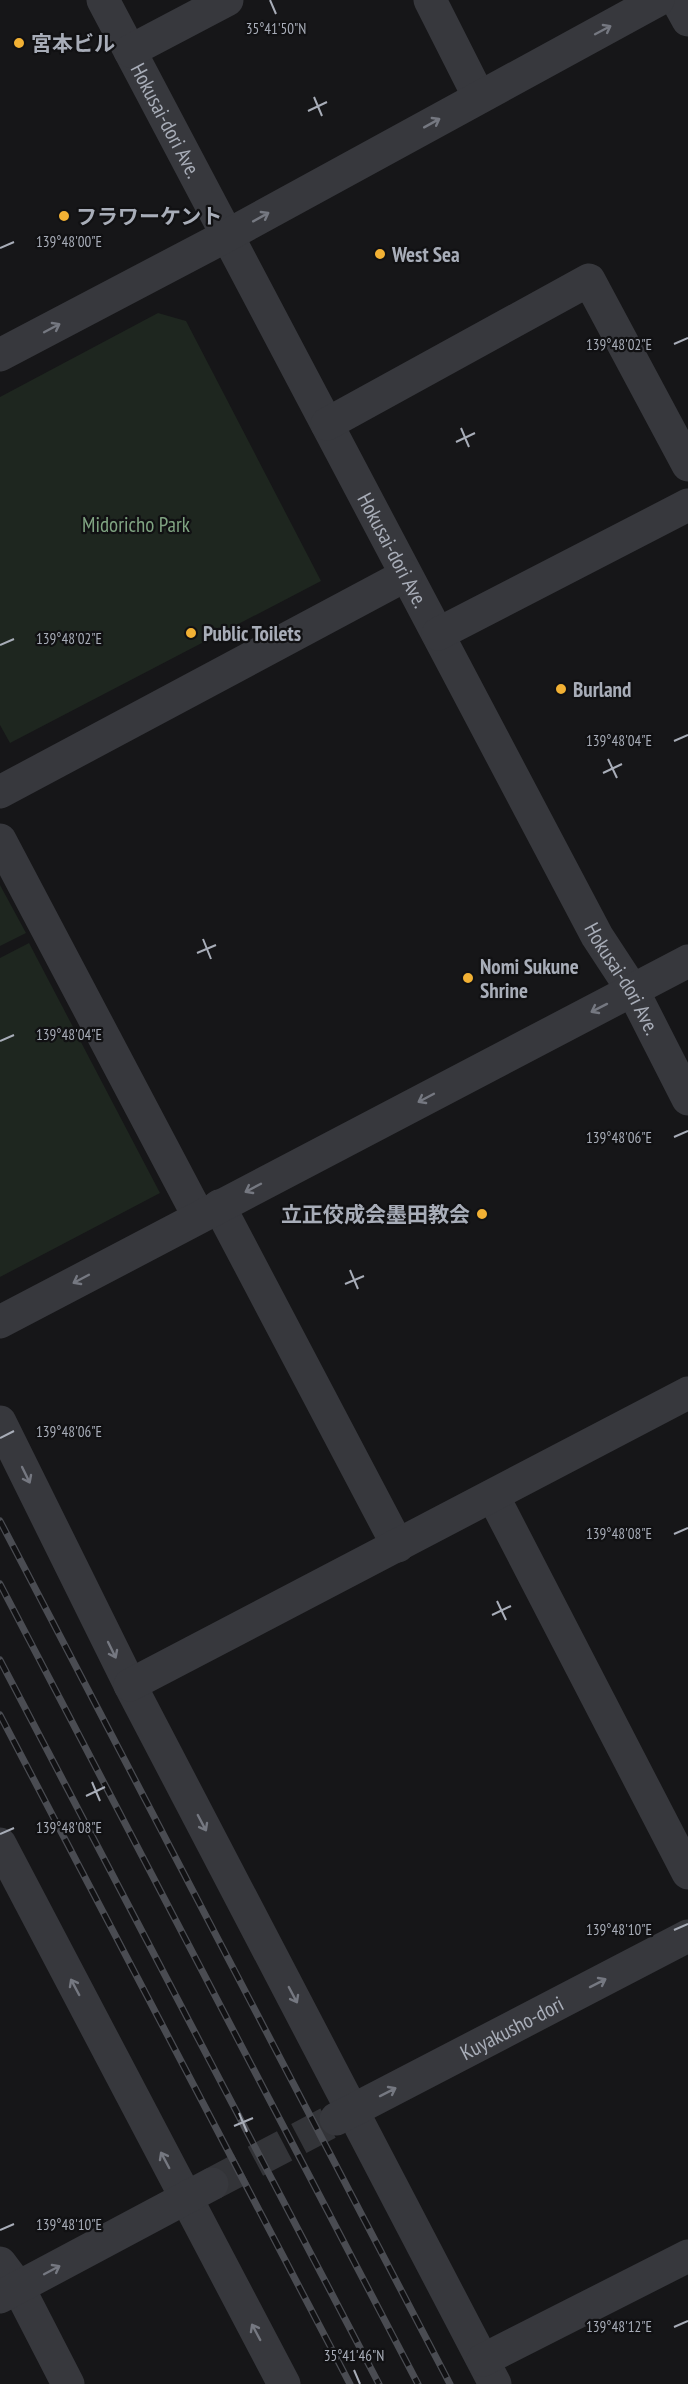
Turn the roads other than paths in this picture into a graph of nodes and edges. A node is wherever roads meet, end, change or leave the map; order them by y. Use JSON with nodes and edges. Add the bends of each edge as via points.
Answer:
{"nodes":[{"id":1,"x":103,"y":0,"type":"edge"},
{"id":2,"x":227,"y":0,"type":"edge"},
{"id":3,"x":430,"y":0,"type":"edge"},
{"id":4,"x":658,"y":0,"type":"edge"},
{"id":5,"x":677,"y":0,"type":"edge"},
{"id":6,"x":688,"y":20,"type":"edge"},
{"id":7,"x":130,"y":51,"type":"junction"},
{"id":8,"x":480,"y":97,"type":"junction"},
{"id":9,"x":228,"y":235,"type":"junction"},
{"id":10,"x":0,"y":355,"type":"edge"},
{"id":11,"x":327,"y":424,"type":"junction"},
{"id":12,"x":688,"y":465,"type":"edge"},
{"id":13,"x":688,"y":505,"type":"edge"},
{"id":14,"x":406,"y":575,"type":"junction"},
{"id":15,"x":438,"y":634,"type":"junction"},
{"id":16,"x":0,"y":792,"type":"edge"},
{"id":17,"x":0,"y":840,"type":"edge"},
{"id":18,"x":688,"y":961,"type":"edge"},
{"id":19,"x":633,"y":991,"type":"junction"},
{"id":20,"x":688,"y":1099,"type":"edge"},
{"id":21,"x":209,"y":1211,"type":"junction"},
{"id":22,"x":0,"y":1322,"type":"edge"},
{"id":23,"x":688,"y":1394,"type":"edge"},
{"id":24,"x":0,"y":1422,"type":"edge"},
{"id":25,"x":494,"y":1496,"type":"junction"},
{"id":26,"x":398,"y":1546,"type":"junction"},
{"id":27,"x":130,"y":1685,"type":"junction"},
{"id":28,"x":0,"y":1844,"type":"edge"},
{"id":29,"x":688,"y":1874,"type":"edge"},
{"id":30,"x":688,"y":1936,"type":"edge"},
{"id":31,"x":345,"y":2115,"type":"junction"},
{"id":32,"x":199,"y":2191,"type":"junction"},
{"id":33,"x":688,"y":2256,"type":"edge"},
{"id":34,"x":6,"y":2282,"type":"edge"},
{"id":35,"x":489,"y":2372,"type":"edge"},
{"id":36,"x":68,"y":2384,"type":"edge"},
{"id":37,"x":284,"y":2384,"type":"edge"}],
"edges":[{"from":1,"to":7,"type":"street","name":"Hokusai-dori Ave."},
{"from":2,"to":7,"type":"street"},
{"from":3,"to":8,"type":"street"},
{"from":8,"to":4,"type":"street","one_way":true},
{"from":5,"to":6,"type":"street"},
{"from":7,"to":9,"type":"street","name":"Hokusai-dori Ave."},
{"from":9,"to":8,"type":"street","one_way":true},
{"from":10,"to":9,"type":"street","one_way":true},
{"from":9,"to":11,"type":"street","name":"Hokusai-dori Ave."},
{"from":11,"to":12,"type":"street","via":[[589,280]]},
{"from":11,"to":14,"type":"street","name":"Hokusai-dori Ave."},
{"from":13,"to":15,"type":"street"},
{"from":14,"to":15,"type":"street","name":"Hokusai-dori Ave."},
{"from":14,"to":16,"type":"street"},
{"from":15,"to":19,"type":"street","name":"Hokusai-dori Ave.","via":[[597,936]]},
{"from":17,"to":21,"type":"street"},
{"from":18,"to":19,"type":"street"},
{"from":19,"to":20,"type":"street","name":"Hokusai-dori Ave."},
{"from":19,"to":21,"type":"street","one_way":true},
{"from":21,"to":22,"type":"street","one_way":true},
{"from":21,"to":26,"type":"street"},
{"from":23,"to":25,"type":"street"},
{"from":24,"to":27,"type":"street","one_way":true},
{"from":25,"to":26,"type":"street"},
{"from":25,"to":29,"type":"street"},
{"from":26,"to":27,"type":"street"},
{"from":27,"to":31,"type":"street","one_way":true},
{"from":32,"to":28,"type":"street","one_way":true},
{"from":31,"to":30,"type":"street","name":"Kuyakusho-dori","one_way":true},
{"from":31,"to":35,"type":"street"},
{"from":34,"to":32,"type":"street","one_way":true},
{"from":37,"to":32,"type":"street","one_way":true},
{"from":33,"to":35,"type":"street"},
{"from":34,"to":36,"type":"street"}]}
